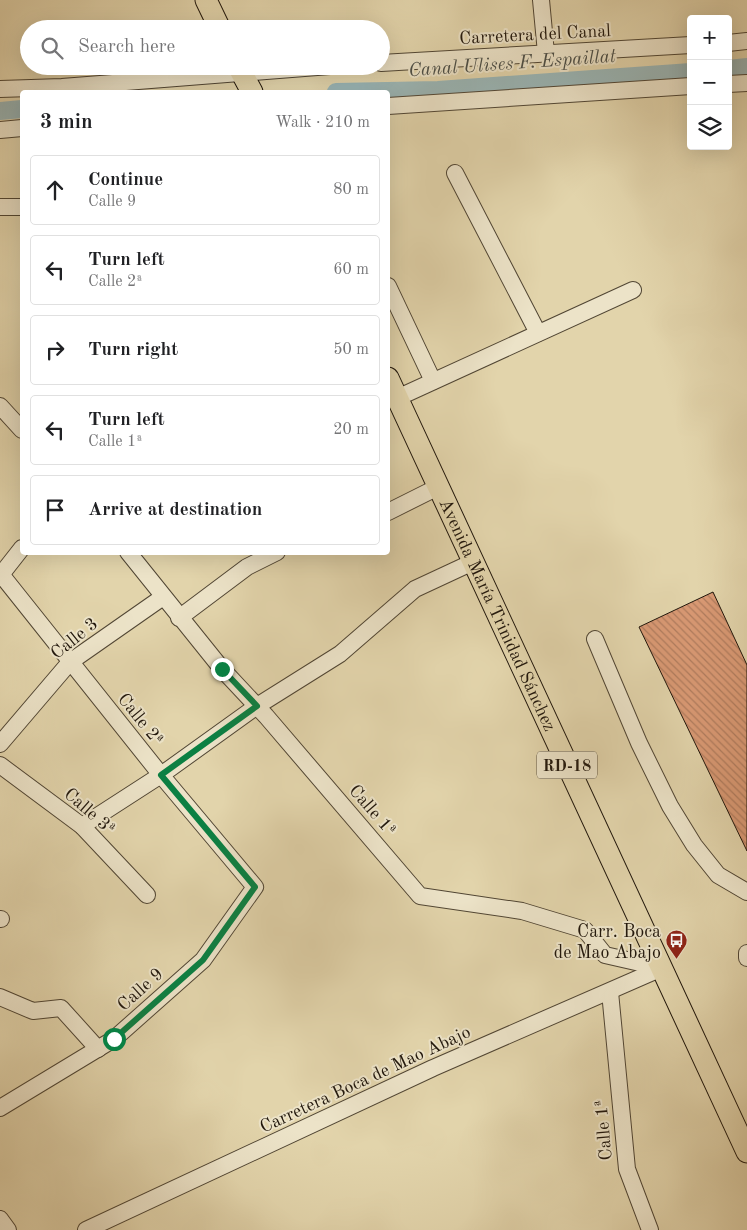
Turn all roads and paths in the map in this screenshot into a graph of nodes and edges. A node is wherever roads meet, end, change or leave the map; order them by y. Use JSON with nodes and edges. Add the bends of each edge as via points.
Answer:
{"nodes":[{"id":1,"x":206,"y":0,"type":"edge"},
{"id":2,"x":541,"y":0,"type":"edge"},
{"id":3,"x":216,"y":20,"type":"edge"},
{"id":4,"x":747,"y":41,"type":"edge"},
{"id":5,"x":732,"y":43,"type":"edge"},
{"id":6,"x":687,"y":45,"type":"edge"},
{"id":7,"x":546,"y":53,"type":"junction"},
{"id":8,"x":390,"y":62,"type":"edge"},
{"id":9,"x":180,"y":75,"type":"edge"},
{"id":10,"x":242,"y":75,"type":"edge"},
{"id":11,"x":747,"y":82,"type":"edge"},
{"id":12,"x":732,"y":84,"type":"edge"},
{"id":13,"x":687,"y":86,"type":"edge"},
{"id":14,"x":0,"y":89,"type":"edge"},
{"id":15,"x":251,"y":90,"type":"edge"},
{"id":16,"x":390,"y":106,"type":"edge"},
{"id":17,"x":20,"y":128,"type":"edge"},
{"id":18,"x":0,"y":130,"type":"edge"},
{"id":19,"x":456,"y":173,"type":"dead end"},
{"id":20,"x":20,"y":206,"type":"edge"},
{"id":21,"x":0,"y":207,"type":"edge"},
{"id":22,"x":390,"y":290,"type":"edge"},
{"id":23,"x":633,"y":290,"type":"dead end"},
{"id":24,"x":538,"y":333,"type":"junction"},
{"id":25,"x":434,"y":381,"type":"junction"},
{"id":26,"x":390,"y":382,"type":"edge"},
{"id":27,"x":397,"y":398,"type":"junction"},
{"id":28,"x":0,"y":406,"type":"edge"},
{"id":29,"x":20,"y":428,"type":"edge"},
{"id":30,"x":438,"y":487,"type":"junction"},
{"id":31,"x":390,"y":511,"type":"edge"},
{"id":32,"x":20,"y":550,"type":"edge"},
{"id":33,"x":130,"y":555,"type":"edge"},
{"id":34,"x":264,"y":555,"type":"edge"},
{"id":35,"x":243,"y":560,"type":"edge"},
{"id":36,"x":473,"y":562,"type":"junction"},
{"id":37,"x":0,"y":574,"type":"edge"},
{"id":38,"x":163,"y":597,"type":"junction"},
{"id":39,"x":179,"y":618,"type":"junction"},
{"id":40,"x":595,"y":640,"type":"dead end"},
{"id":41,"x":70,"y":662,"type":"junction"},
{"id":42,"x":257,"y":706,"type":"junction"},
{"id":43,"x":0,"y":744,"type":"edge"},
{"id":44,"x":0,"y":765,"type":"edge"},
{"id":45,"x":161,"y":775,"type":"junction"},
{"id":46,"x":82,"y":826,"type":"junction"},
{"id":47,"x":255,"y":887,"type":"joint"},
{"id":48,"x":747,"y":892,"type":"edge"},
{"id":49,"x":147,"y":895,"type":"dead end"},
{"id":50,"x":747,"y":953,"type":"edge"},
{"id":51,"x":747,"y":958,"type":"edge"},
{"id":52,"x":662,"y":968,"type":"junction"},
{"id":53,"x":610,"y":992,"type":"junction"},
{"id":54,"x":0,"y":997,"type":"edge"},
{"id":55,"x":98,"y":1049,"type":"junction"},
{"id":56,"x":0,"y":1108,"type":"edge"},
{"id":57,"x":747,"y":1152,"type":"edge"},
{"id":58,"x":0,"y":1219,"type":"edge"},
{"id":59,"x":8,"y":1230,"type":"edge"},
{"id":60,"x":88,"y":1230,"type":"edge"},
{"id":61,"x":650,"y":1230,"type":"edge"}],
"edges":[{"from":1,"to":3,"type":"main road"},
{"from":2,"to":7,"type":"street"},
{"from":4,"to":5,"type":"street"},
{"from":6,"to":7,"type":"street","name":"Carretera del Canal"},
{"from":7,"to":8,"type":"street","name":"Carretera del Canal"},
{"from":9,"to":14,"type":"street","via":[[62,87]]},
{"from":10,"to":15,"type":"main road"},
{"from":11,"to":12,"type":"street"},
{"from":13,"to":16,"type":"street"},
{"from":17,"to":18,"type":"street"},
{"from":19,"to":24,"type":"street"},
{"from":20,"to":21,"type":"street"},
{"from":22,"to":25,"type":"street"},
{"from":23,"to":24,"type":"street"},
{"from":24,"to":25,"type":"street"},
{"from":25,"to":27,"type":"street"},
{"from":26,"to":27,"type":"main road","name":"Avenida María Trinidad Sánchez","number":"RD-18"},
{"from":27,"to":30,"type":"main road","name":"Avenida María Trinidad Sánchez","number":"RD-18"},
{"from":28,"to":29,"type":"street"},
{"from":30,"to":31,"type":"street"},
{"from":30,"to":36,"type":"main road","name":"Avenida María Trinidad Sánchez","number":"RD-18"},
{"from":32,"to":37,"type":"street"},
{"from":33,"to":38,"type":"street","name":"Calle 1ª"},
{"from":34,"to":35,"type":"street"},
{"from":35,"to":39,"type":"street"},
{"from":36,"to":42,"type":"street","via":[[415,589],[340,654]]},
{"from":36,"to":52,"type":"main road","name":"Avenida María Trinidad Sánchez","number":"RD-18"},
{"from":37,"to":41,"type":"street","name":"Calle 2ª"},
{"from":38,"to":39,"type":"street","name":"Calle 1ª"},
{"from":38,"to":41,"type":"street","name":"Calle 3"},
{"from":39,"to":42,"type":"street","name":"Calle 1ª"},
{"from":40,"to":48,"type":"street","via":[[670,806],[694,846],[718,874]]},
{"from":41,"to":43,"type":"street","name":"Calle 3"},
{"from":41,"to":45,"type":"street","name":"Calle 2ª"},
{"from":42,"to":45,"type":"street"},
{"from":42,"to":52,"type":"street","name":"Calle 1ª","via":[[420,896],[522,911],[585,930],[606,955]]},
{"from":44,"to":46,"type":"street","name":"Calle 3ª"},
{"from":45,"to":46,"type":"street"},
{"from":45,"to":47,"type":"street","name":"Calle 2ª"},
{"from":46,"to":49,"type":"street","name":"Calle 3ª"},
{"from":47,"to":55,"type":"street","name":"Calle 9","via":[[203,960],[114,1039]]},
{"from":50,"to":51,"type":"street"},
{"from":52,"to":53,"type":"street","name":"Carretera Boca de Mao Abajo"},
{"from":52,"to":57,"type":"main road","name":"Avenida María Trinidad Sánchez","number":"RD-18"},
{"from":53,"to":60,"type":"street","name":"Carretera Boca de Mao Abajo","via":[[433,1068]]},
{"from":53,"to":61,"type":"street","name":"Calle 1ª","via":[[627,1169]]},
{"from":54,"to":55,"type":"street","via":[[33,1011],[60,1008]]},
{"from":55,"to":56,"type":"street","name":"Calle 9"},
{"from":58,"to":59,"type":"street"}]}
